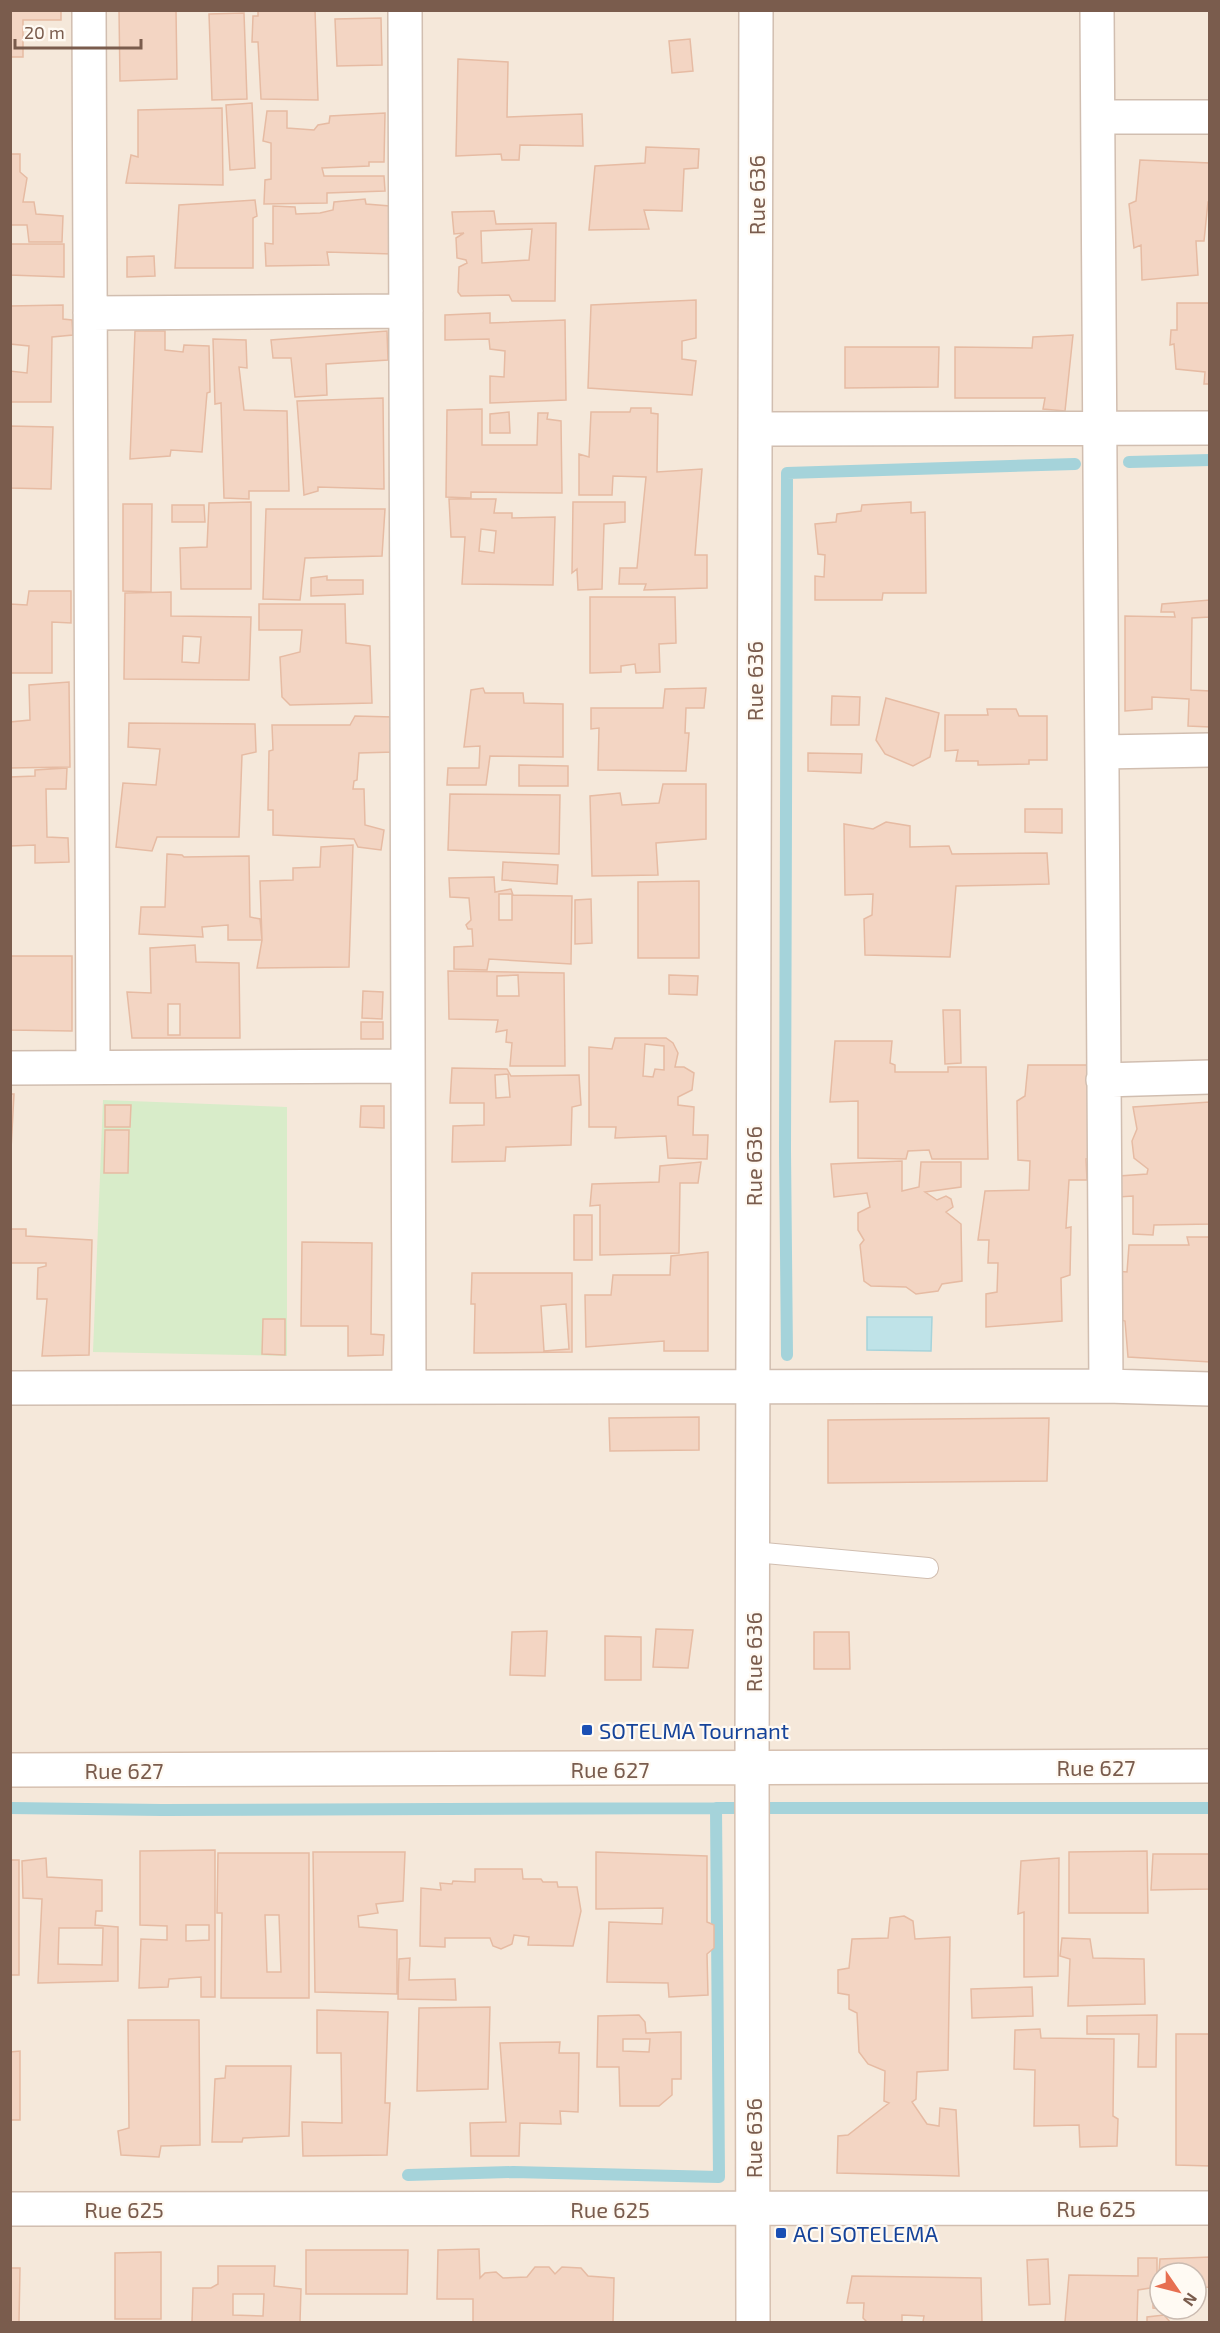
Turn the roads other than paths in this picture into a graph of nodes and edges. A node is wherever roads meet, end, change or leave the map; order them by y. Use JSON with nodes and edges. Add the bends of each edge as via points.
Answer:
{"nodes":[{"id":1,"x":89,"y":10,"type":"edge"},
{"id":2,"x":405,"y":10,"type":"edge"},
{"id":3,"x":756,"y":10,"type":"edge"},
{"id":4,"x":1097,"y":10,"type":"edge"},
{"id":5,"x":1099,"y":117,"type":"junction"},
{"id":6,"x":1209,"y":117,"type":"edge"},
{"id":7,"x":406,"y":311,"type":"junction"},
{"id":8,"x":90,"y":313,"type":"junction"},
{"id":9,"x":1099,"y":428,"type":"junction"},
{"id":10,"x":1209,"y":428,"type":"edge"},
{"id":11,"x":755,"y":429,"type":"junction"},
{"id":12,"x":1209,"y":750,"type":"edge"},
{"id":13,"x":1102,"y":752,"type":"junction"},
{"id":14,"x":408,"y":1066,"type":"junction"},
{"id":15,"x":93,"y":1067,"type":"junction"},
{"id":16,"x":10,"y":1068,"type":"edge"},
{"id":17,"x":1209,"y":1077,"type":"edge"},
{"id":18,"x":1103,"y":1080,"type":"junction"},
{"id":19,"x":1106,"y":1386,"type":"junction"},
{"id":20,"x":409,"y":1387,"type":"junction"},
{"id":21,"x":753,"y":1387,"type":"junction"},
{"id":22,"x":10,"y":1388,"type":"edge"},
{"id":23,"x":1209,"y":1389,"type":"edge"},
{"id":24,"x":753,"y":1552,"type":"junction"},
{"id":25,"x":928,"y":1568,"type":"dead end"},
{"id":26,"x":1209,"y":1766,"type":"edge"},
{"id":27,"x":752,"y":1769,"type":"junction"},
{"id":28,"x":10,"y":1770,"type":"edge"},
{"id":29,"x":753,"y":2208,"type":"junction"},
{"id":30,"x":1209,"y":2208,"type":"edge"},
{"id":31,"x":10,"y":2209,"type":"edge"},
{"id":32,"x":753,"y":2322,"type":"edge"}],
"edges":[{"from":1,"to":8,"type":"street"},
{"from":2,"to":7,"type":"street"},
{"from":3,"to":11,"type":"street","name":"Rue 636"},
{"from":4,"to":5,"type":"street"},
{"from":5,"to":6,"type":"street"},
{"from":5,"to":9,"type":"street"},
{"from":7,"to":8,"type":"street"},
{"from":7,"to":14,"type":"street"},
{"from":8,"to":15,"type":"street"},
{"from":9,"to":10,"type":"street"},
{"from":9,"to":11,"type":"street"},
{"from":9,"to":13,"type":"street"},
{"from":11,"to":21,"type":"street","name":"Rue 636"},
{"from":12,"to":13,"type":"street"},
{"from":13,"to":18,"type":"street"},
{"from":14,"to":15,"type":"street"},
{"from":14,"to":20,"type":"street"},
{"from":15,"to":16,"type":"street"},
{"from":17,"to":18,"type":"street"},
{"from":18,"to":19,"type":"street"},
{"from":19,"to":21,"type":"street"},
{"from":19,"to":23,"type":"street"},
{"from":20,"to":21,"type":"street"},
{"from":20,"to":22,"type":"street"},
{"from":21,"to":24,"type":"street","name":"Rue 636"},
{"from":24,"to":25,"type":"lane"},
{"from":24,"to":27,"type":"street","name":"Rue 636"},
{"from":26,"to":27,"type":"street","name":"Rue 627"},
{"from":27,"to":28,"type":"street","name":"Rue 627"},
{"from":27,"to":29,"type":"street","name":"Rue 636"},
{"from":29,"to":30,"type":"street","name":"Rue 625"},
{"from":29,"to":31,"type":"street","name":"Rue 625"},
{"from":29,"to":32,"type":"street","name":"Rue 636"}]}
